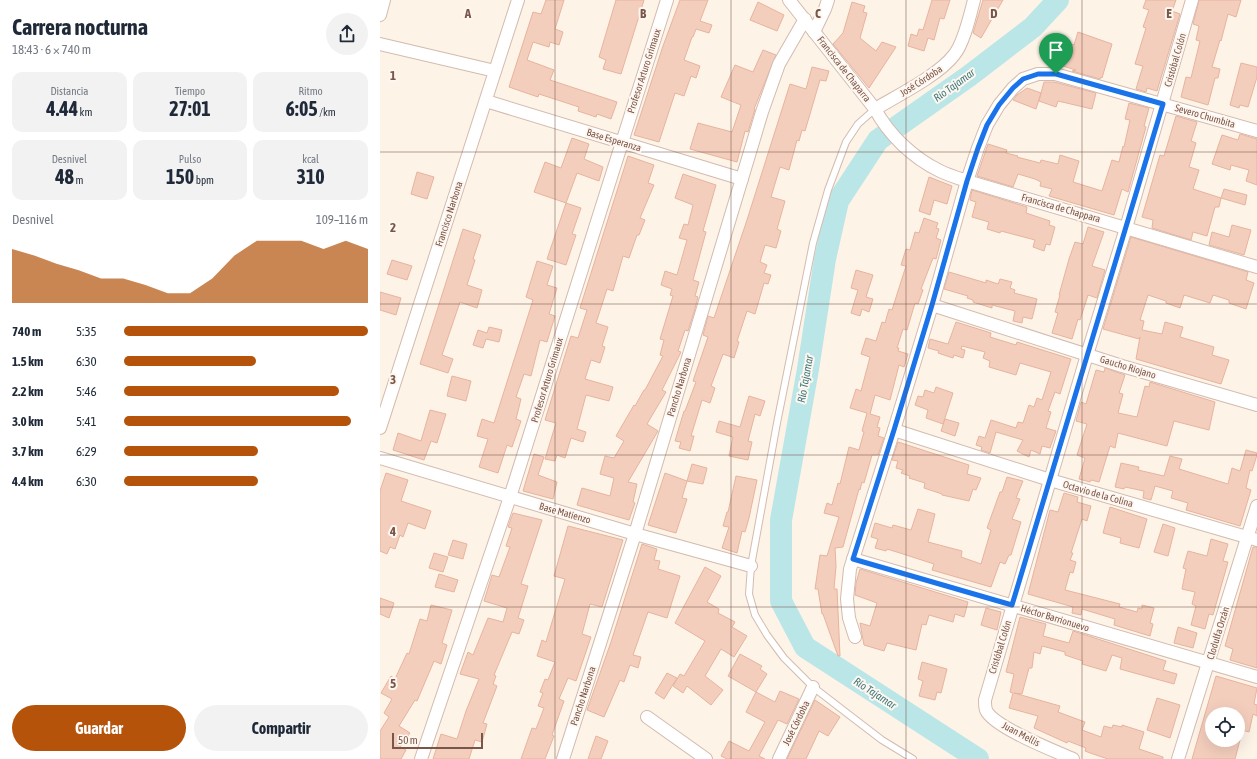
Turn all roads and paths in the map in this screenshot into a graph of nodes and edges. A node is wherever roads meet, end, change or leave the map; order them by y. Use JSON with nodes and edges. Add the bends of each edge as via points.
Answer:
{"nodes":[{"id":1,"x":384,"y":0,"type":"edge"},
{"id":2,"x":518,"y":0,"type":"edge"},
{"id":3,"x":667,"y":0,"type":"edge"},
{"id":4,"x":789,"y":0,"type":"edge"},
{"id":5,"x":828,"y":0,"type":"edge"},
{"id":6,"x":974,"y":0,"type":"edge"},
{"id":7,"x":1192,"y":0,"type":"edge"},
{"id":8,"x":380,"y":14,"type":"edge"},
{"id":9,"x":805,"y":19,"type":"junction"},
{"id":10,"x":814,"y":32,"type":"junction"},
{"id":11,"x":380,"y":44,"type":"edge"},
{"id":12,"x":495,"y":71,"type":"junction"},
{"id":13,"x":486,"y":101,"type":"junction"},
{"id":14,"x":1163,"y":104,"type":"junction"},
{"id":15,"x":875,"y":109,"type":"junction"},
{"id":16,"x":882,"y":121,"type":"joint"},
{"id":17,"x":1257,"y":131,"type":"edge"},
{"id":18,"x":621,"y":142,"type":"junction"},
{"id":19,"x":742,"y":179,"type":"junction"},
{"id":20,"x":967,"y":181,"type":"junction"},
{"id":21,"x":1126,"y":228,"type":"junction"},
{"id":22,"x":1257,"y":267,"type":"edge"},
{"id":23,"x":932,"y":305,"type":"junction"},
{"id":24,"x":1087,"y":355,"type":"junction"},
{"id":25,"x":1257,"y":405,"type":"edge"},
{"id":26,"x":380,"y":428,"type":"edge"},
{"id":27,"x":894,"y":430,"type":"junction"},
{"id":28,"x":380,"y":458,"type":"edge"},
{"id":29,"x":1050,"y":480,"type":"junction"},
{"id":30,"x":510,"y":497,"type":"junction"},
{"id":31,"x":1257,"y":506,"type":"edge"},
{"id":32,"x":635,"y":534,"type":"junction"},
{"id":33,"x":1253,"y":539,"type":"edge"},
{"id":34,"x":853,"y":559,"type":"junction"},
{"id":35,"x":751,"y":566,"type":"junction"},
{"id":36,"x":1012,"y":605,"type":"junction"},
{"id":37,"x":855,"y":637,"type":"dead end"},
{"id":38,"x":1209,"y":663,"type":"junction"},
{"id":39,"x":1257,"y":677,"type":"edge"},
{"id":40,"x":814,"y":687,"type":"junction"},
{"id":41,"x":646,"y":717,"type":"dead end"},
{"id":42,"x":992,"y":717,"type":"joint"},
{"id":43,"x":421,"y":759,"type":"edge"},
{"id":44,"x":563,"y":759,"type":"edge"},
{"id":45,"x":706,"y":759,"type":"edge"},
{"id":46,"x":778,"y":759,"type":"edge"},
{"id":47,"x":913,"y":759,"type":"edge"},
{"id":48,"x":1073,"y":759,"type":"edge"},
{"id":49,"x":1178,"y":759,"type":"edge"}],
"edges":[{"from":1,"to":8,"type":"street"},
{"from":2,"to":12,"type":"street","name":"Francisco Narbona"},
{"from":3,"to":18,"type":"street","name":"Profesor Arturo Grimaux"},
{"from":4,"to":9,"type":"street","name":"Francisca de Chaparra"},
{"from":5,"to":10,"type":"street"},
{"from":6,"to":15,"type":"street","name":"José Córdoba","via":[[955,54],[945,65],[913,87]]},
{"from":7,"to":14,"type":"street","name":"Cristóbal Colón"},
{"from":9,"to":10,"type":"street","name":"Francisca de Chaparra"},
{"from":9,"to":19,"type":"street","name":"Pancho Narbona","via":[[779,64]]},
{"from":10,"to":15,"type":"street","name":"Francisca de Chaparra"},
{"from":11,"to":12,"type":"street"},
{"from":12,"to":13,"type":"street","name":"Francisco Narbona"},
{"from":13,"to":18,"type":"street","name":"Base Esperanza"},
{"from":13,"to":26,"type":"street","name":"Francisco Narbona"},
{"from":14,"to":17,"type":"street","name":"Severo Chumbita"},
{"from":14,"to":20,"type":"street","name":"Severo Chumbita","via":[[1056,74],[1038,74],[1023,79],[999,105],[987,125]]},
{"from":14,"to":21,"type":"street","name":"Cristóbal Colón"},
{"from":15,"to":16,"type":"street","name":"Francisca de Chaparra"},
{"from":15,"to":35,"type":"lane","via":[[858,124],[846,142],[828,190],[813,243]]},
{"from":16,"to":20,"type":"street","name":"Francisca de Chappara","via":[[903,146],[920,160],[941,172]]},
{"from":18,"to":19,"type":"street","name":"Base Esperanza"},
{"from":18,"to":30,"type":"street","name":"Profesor Arturo Grimaux"},
{"from":19,"to":32,"type":"street","name":"Pancho Narbona"},
{"from":20,"to":21,"type":"street","name":"Francisca de Chappara"},
{"from":20,"to":23,"type":"street"},
{"from":21,"to":22,"type":"street","name":"Francisca de Chappara"},
{"from":21,"to":24,"type":"street","name":"Cristóbal Colón"},
{"from":23,"to":24,"type":"street","name":"Gaucho Riojano"},
{"from":23,"to":27,"type":"street"},
{"from":24,"to":25,"type":"street","name":"Gaucho Riojano"},
{"from":24,"to":29,"type":"street","name":"Cristóbal Colón"},
{"from":27,"to":29,"type":"street","name":"Octavio de la Colina"},
{"from":27,"to":34,"type":"street"},
{"from":28,"to":30,"type":"street","name":"Base Matienzo"},
{"from":29,"to":33,"type":"street","name":"Octavio de la Colina"},
{"from":29,"to":36,"type":"street","name":"Cristóbal Colón"},
{"from":30,"to":32,"type":"street","name":"Base Matienzo"},
{"from":30,"to":43,"type":"street","name":"Profesor Arturo Grimaux"},
{"from":31,"to":33,"type":"street","name":"Clodulfa Orzán"},
{"from":32,"to":35,"type":"street","name":"Base Matienzo"},
{"from":32,"to":44,"type":"street","name":"Pancho Narbona"},
{"from":33,"to":38,"type":"street","name":"Clodulfa Orzán"},
{"from":34,"to":36,"type":"street","name":"Héctor Barrionuevo"},
{"from":34,"to":37,"type":"street","via":[[846,599]]},
{"from":35,"to":40,"type":"lane","via":[[749,594],[755,615],[784,658]]},
{"from":36,"to":38,"type":"street","name":"Héctor Barrionuevo"},
{"from":36,"to":42,"type":"street","name":"Cristóbal Colón","via":[[985,700],[986,710]]},
{"from":38,"to":39,"type":"street","name":"Héctor Barrionuevo"},
{"from":38,"to":49,"type":"street","name":"Clodulfa Orzán"},
{"from":40,"to":46,"type":"street","name":"José Córdoba"},
{"from":40,"to":47,"type":"lane","via":[[882,740]]},
{"from":41,"to":45,"type":"street"},
{"from":42,"to":48,"type":"street","name":"Juan Mellis","via":[[1025,737]]}]}
